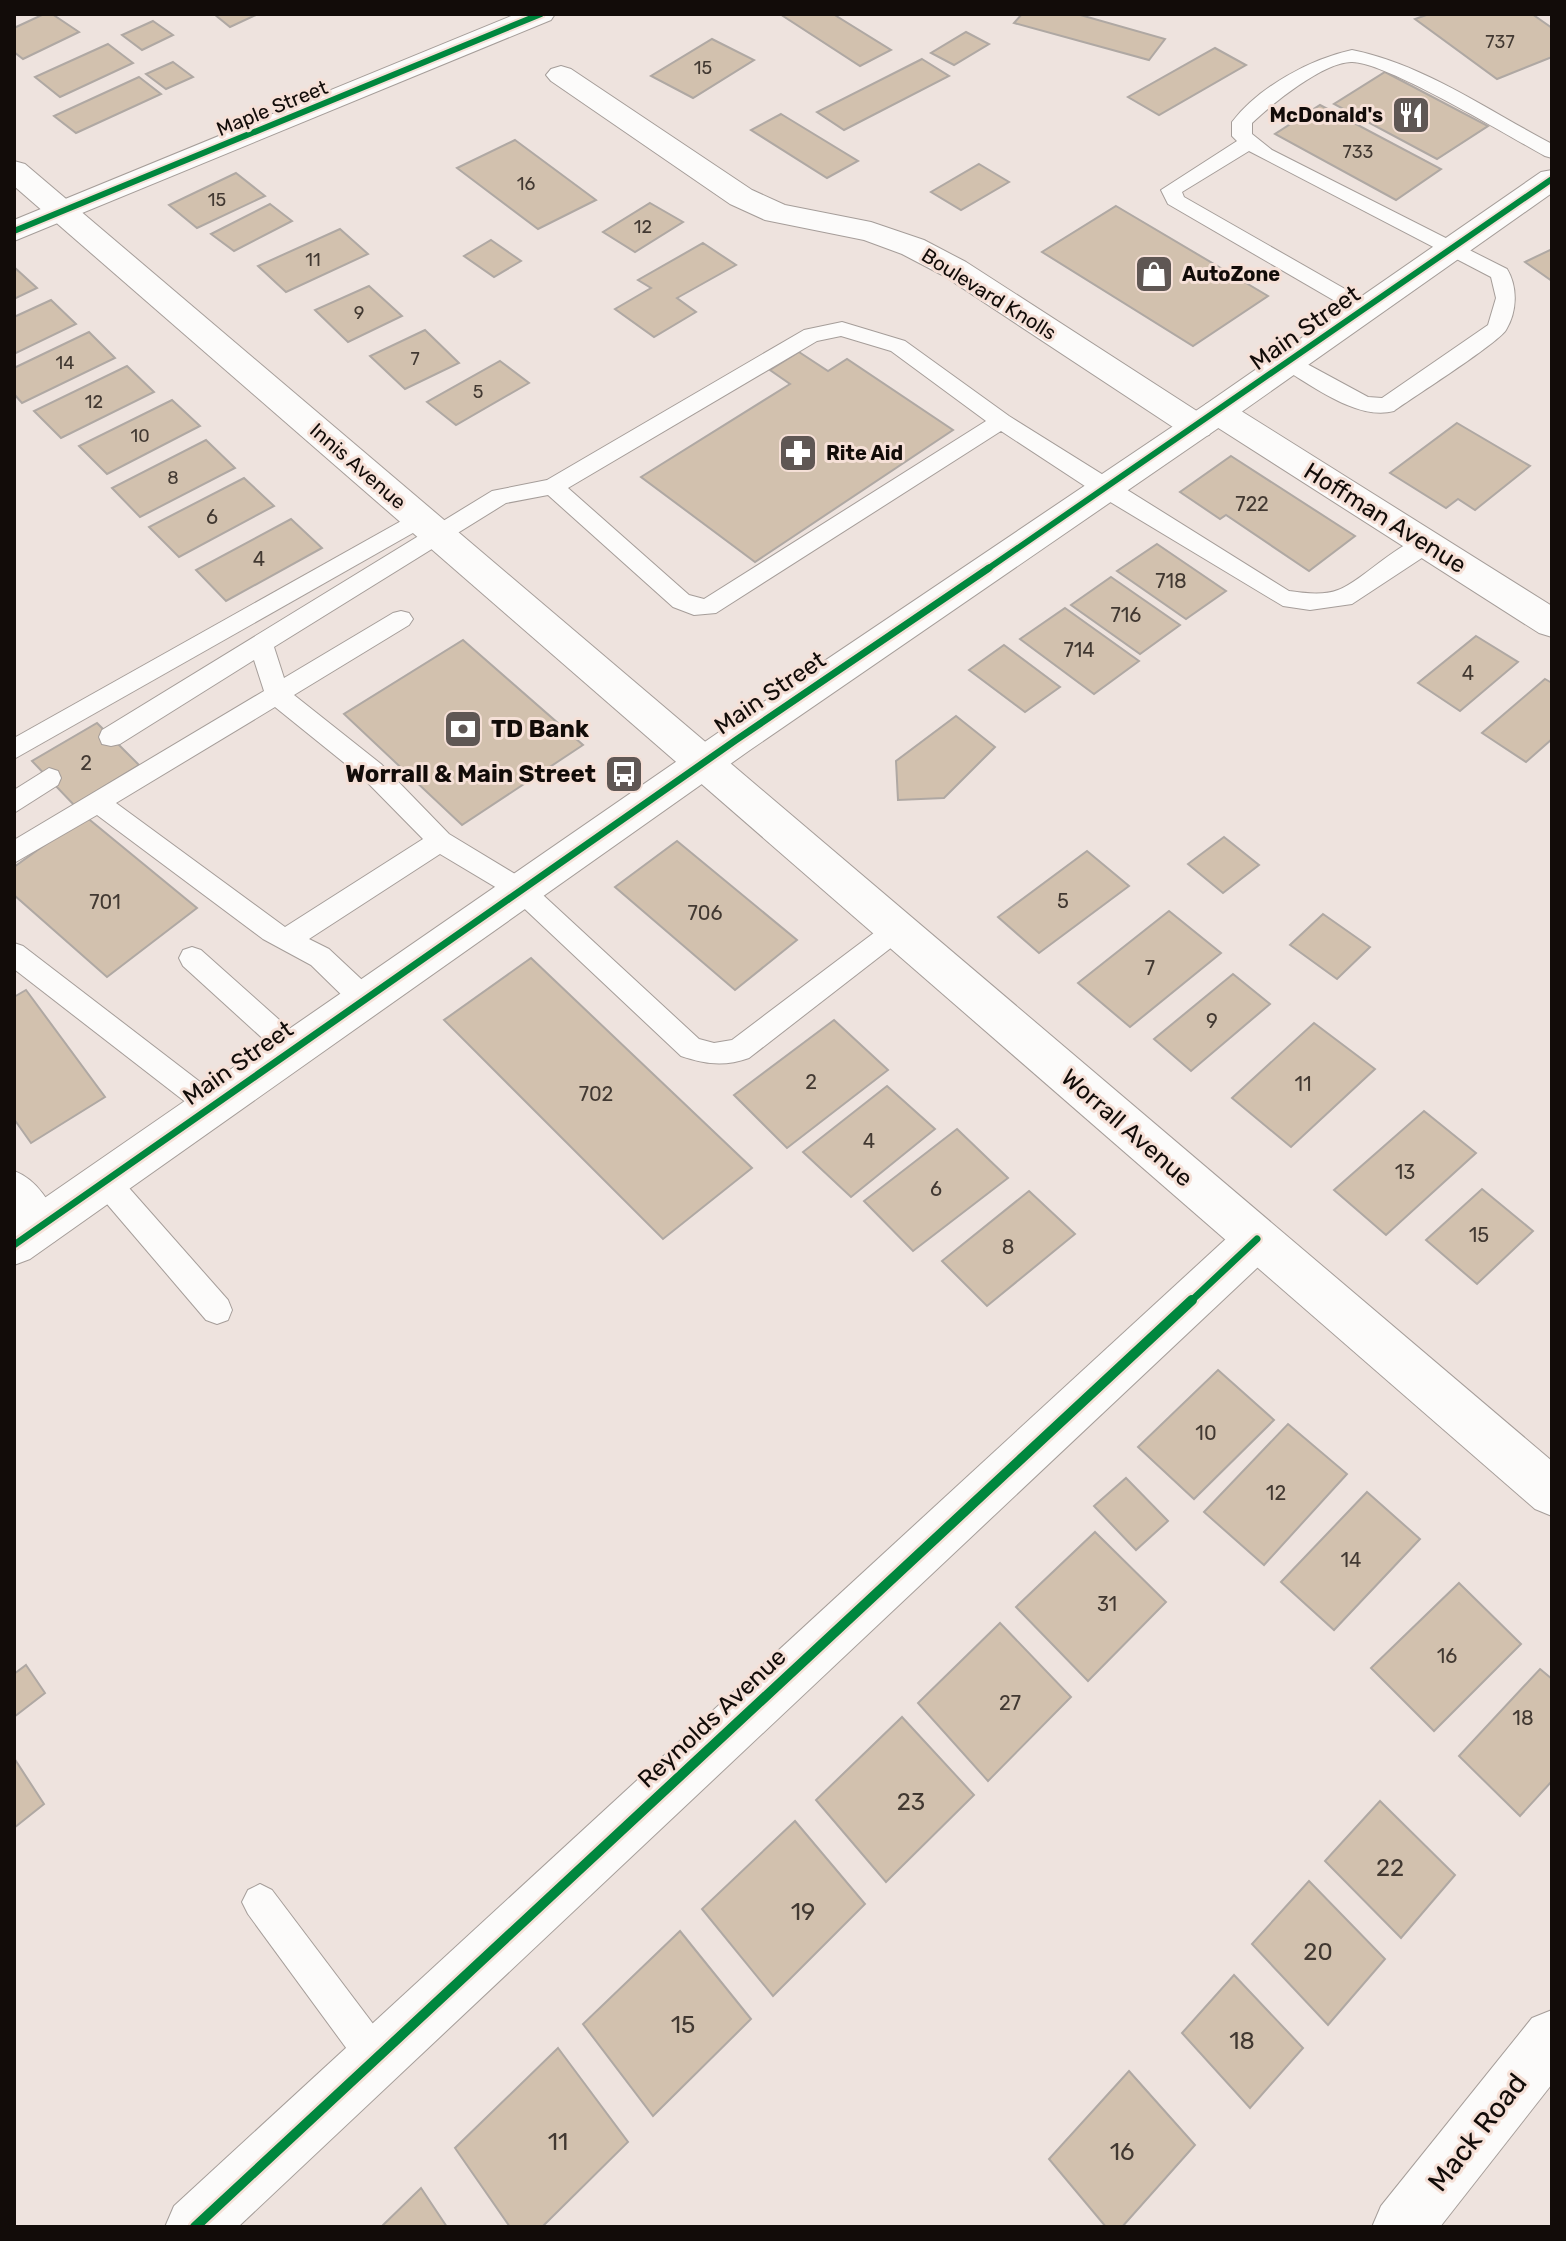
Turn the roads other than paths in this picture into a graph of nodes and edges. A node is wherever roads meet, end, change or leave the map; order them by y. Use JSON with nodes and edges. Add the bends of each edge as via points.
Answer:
{"nodes":[{"id":1,"x":541,"y":14,"type":"edge"},
{"id":2,"x":561,"y":75,"type":"dead end"},
{"id":3,"x":1249,"y":142,"type":"junction"},
{"id":4,"x":1552,"y":152,"type":"edge"},
{"id":5,"x":14,"y":170,"type":"edge"},
{"id":6,"x":1552,"y":179,"type":"edge"},
{"id":7,"x":62,"y":212,"type":"junction"},
{"id":8,"x":14,"y":231,"type":"edge"},
{"id":9,"x":1453,"y":250,"type":"junction"},
{"id":10,"x":1366,"y":310,"type":"junction"},
{"id":11,"x":1289,"y":363,"type":"junction"},
{"id":12,"x":1207,"y":420,"type":"junction"},
{"id":13,"x":1001,"y":421,"type":"junction"},
{"id":14,"x":553,"y":487,"type":"junction"},
{"id":15,"x":1105,"y":489,"type":"junction"},
{"id":16,"x":428,"y":526,"type":"junction"},
{"id":17,"x":1426,"y":544,"type":"junction"},
{"id":18,"x":401,"y":619,"type":"dead end"},
{"id":19,"x":1552,"y":624,"type":"edge"},
{"id":20,"x":261,"y":644,"type":"junction"},
{"id":21,"x":277,"y":695,"type":"junction"},
{"id":22,"x":111,"y":737,"type":"dead end"},
{"id":23,"x":14,"y":750,"type":"edge"},
{"id":24,"x":702,"y":764,"type":"junction"},
{"id":25,"x":49,"y":778,"type":"dead end"},
{"id":26,"x":14,"y":803,"type":"edge"},
{"id":27,"x":98,"y":803,"type":"junction"},
{"id":28,"x":440,"y":841,"type":"junction"},
{"id":29,"x":14,"y":853,"type":"edge"},
{"id":30,"x":521,"y":890,"type":"junction"},
{"id":31,"x":896,"y":930,"type":"junction"},
{"id":32,"x":287,"y":939,"type":"junction"},
{"id":33,"x":14,"y":954,"type":"edge"},
{"id":34,"x":192,"y":958,"type":"dead end"},
{"id":35,"x":365,"y":1000,"type":"junction"},
{"id":36,"x":293,"y":1049,"type":"junction"},
{"id":37,"x":211,"y":1106,"type":"junction"},
{"id":38,"x":105,"y":1181,"type":"junction"},
{"id":39,"x":14,"y":1191,"type":"edge"},
{"id":40,"x":27,"y":1236,"type":"edge"},
{"id":41,"x":1257,"y":1239,"type":"junction"},
{"id":42,"x":217,"y":1310,"type":"dead end"},
{"id":43,"x":1552,"y":1492,"type":"edge"},
{"id":44,"x":260,"y":1902,"type":"dead end"},
{"id":45,"x":1552,"y":2038,"type":"edge"},
{"id":46,"x":376,"y":2058,"type":"junction"},
{"id":47,"x":195,"y":2227,"type":"edge"},
{"id":48,"x":1402,"y":2227,"type":"edge"}],
"edges":[{"from":1,"to":7,"type":"main road","name":"Maple Street"},
{"from":2,"to":12,"type":"main road","name":"Boulevard Knolls","via":[[741,197],[776,213],[871,232],[913,247]]},
{"from":3,"to":4,"type":"lane","via":[[1242,136],[1242,122],[1269,96],[1353,56],[1397,71]]},
{"from":3,"to":9,"type":"lane"},
{"from":3,"to":10,"type":"lane","via":[[1171,190],[1175,200]]},
{"from":5,"to":7,"type":"main road","name":"Innis Avenue"},
{"from":6,"to":9,"type":"main road","name":"Main Street"},
{"from":7,"to":8,"type":"main road","name":"Maple Street"},
{"from":7,"to":16,"type":"main road","name":"Innis Avenue"},
{"from":9,"to":10,"type":"main road","name":"Main Street"},
{"from":9,"to":11,"type":"lane","via":[[1500,274],[1506,298],[1497,328],[1386,406],[1363,403]]},
{"from":10,"to":11,"type":"main road","name":"Main Street"},
{"from":11,"to":12,"type":"main road","name":"Main Street"},
{"from":12,"to":15,"type":"main road","name":"Main Street"},
{"from":12,"to":17,"type":"main road","name":"Hoffman Avenue"},
{"from":13,"to":14,"type":"lane","via":[[898,346],[842,329],[811,335]]},
{"from":13,"to":14,"type":"lane","via":[[708,607],[681,601]]},
{"from":13,"to":15,"type":"lane"},
{"from":14,"to":16,"type":"lane","via":[[500,496]]},
{"from":15,"to":17,"type":"lane","via":[[1283,598],[1344,598]]},
{"from":15,"to":24,"type":"main road","name":"Main Street"},
{"from":16,"to":20,"type":"lane"},
{"from":16,"to":23,"type":"lane"},
{"from":16,"to":24,"type":"main road","name":"Innis Avenue"},
{"from":17,"to":19,"type":"main road","name":"Hoffman Avenue"},
{"from":18,"to":21,"type":"lane"},
{"from":20,"to":21,"type":"lane"},
{"from":20,"to":22,"type":"lane"},
{"from":21,"to":27,"type":"lane"},
{"from":21,"to":28,"type":"lane","via":[[372,771]]},
{"from":24,"to":30,"type":"main road","name":"Main Street"},
{"from":24,"to":31,"type":"main road","name":"Worrall Avenue"},
{"from":25,"to":26,"type":"lane"},
{"from":27,"to":29,"type":"lane"},
{"from":27,"to":32,"type":"lane"},
{"from":28,"to":30,"type":"lane"},
{"from":28,"to":32,"type":"lane"},
{"from":30,"to":31,"type":"lane","via":[[691,1048],[714,1054],[739,1050]]},
{"from":30,"to":35,"type":"main road","name":"Main Street"},
{"from":31,"to":41,"type":"main road","name":"Worrall Avenue"},
{"from":32,"to":35,"type":"lane","via":[[320,957]]},
{"from":33,"to":37,"type":"lane"},
{"from":34,"to":36,"type":"lane"},
{"from":35,"to":36,"type":"main road","name":"Main Street"},
{"from":36,"to":37,"type":"main road","name":"Main Street"},
{"from":37,"to":38,"type":"main road","name":"Main Street"},
{"from":38,"to":40,"type":"main road","name":"Main Street"},
{"from":38,"to":42,"type":"lane"},
{"from":39,"to":40,"type":"main road"},
{"from":41,"to":43,"type":"main road","name":"Worrall Avenue"},
{"from":41,"to":46,"type":"main road","name":"Reynolds Avenue"},
{"from":44,"to":46,"type":"lane"},
{"from":45,"to":48,"type":"main road","name":"Mack Road"},
{"from":46,"to":47,"type":"main road","name":"Reynolds Avenue"}]}
